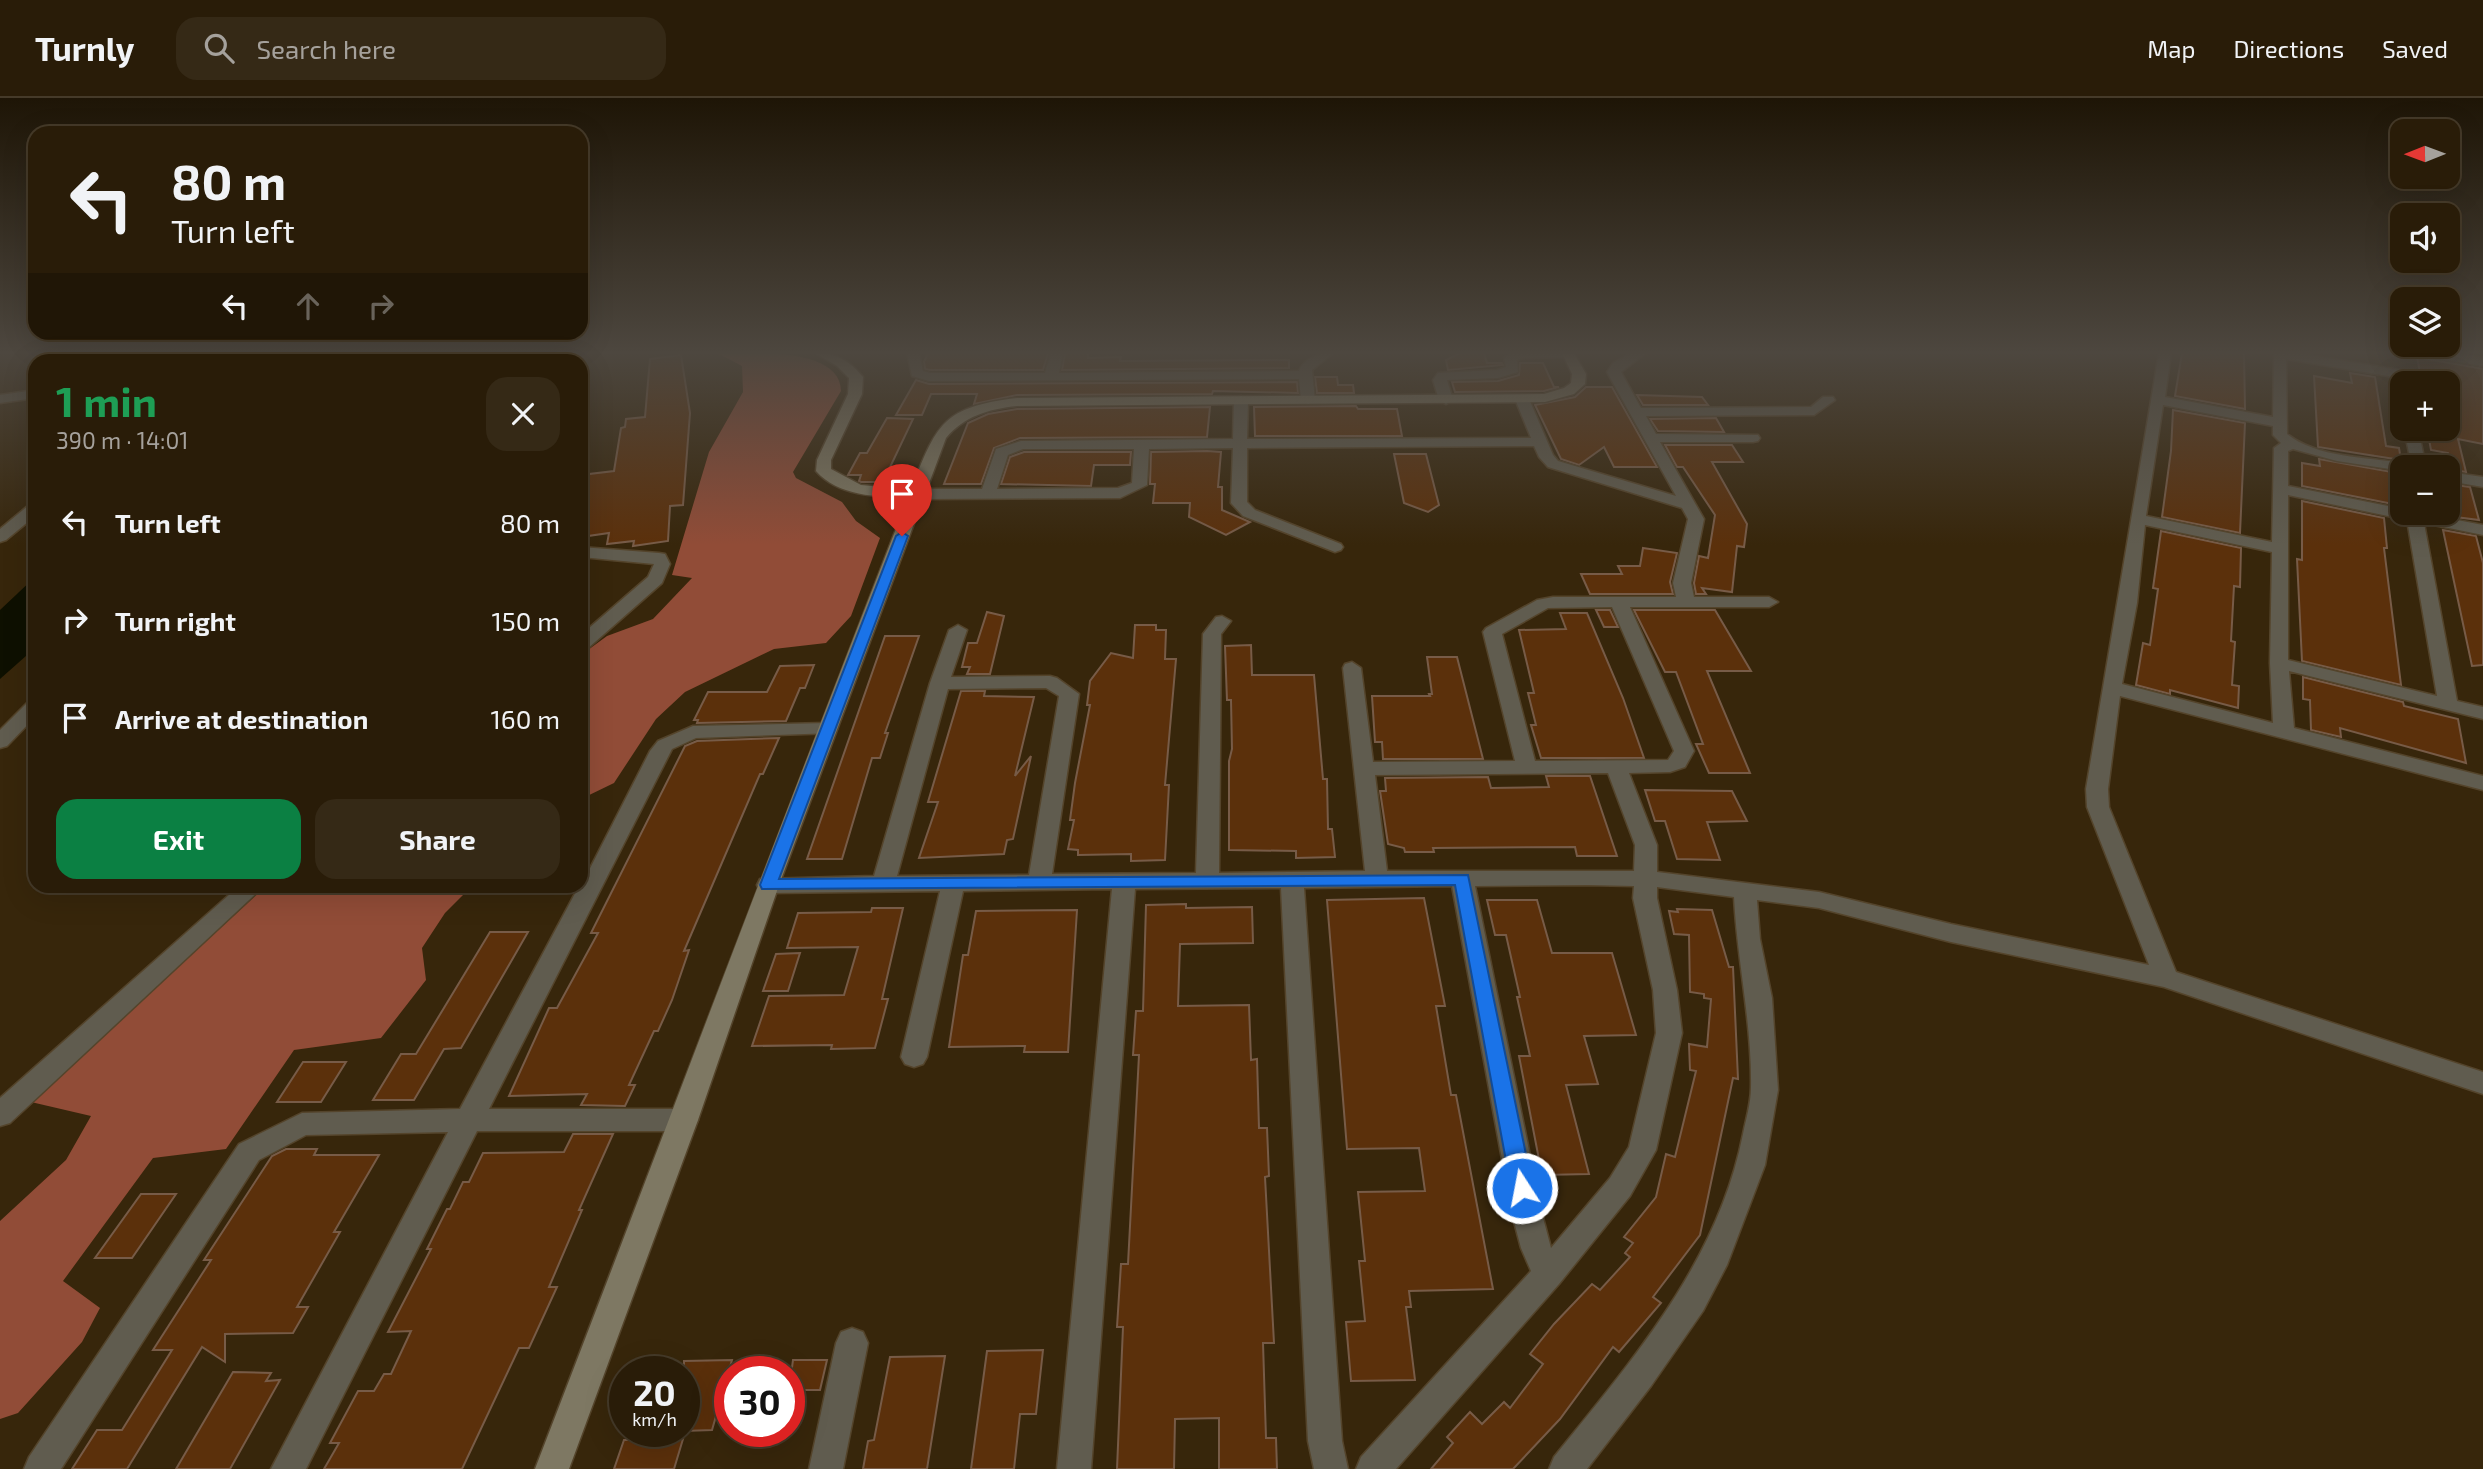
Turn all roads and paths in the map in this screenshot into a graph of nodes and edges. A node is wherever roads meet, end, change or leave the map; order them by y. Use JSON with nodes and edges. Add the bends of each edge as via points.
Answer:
{"nodes":[{"id":1,"x":844,"y":417,"type":"edge"},
{"id":2,"x":960,"y":417,"type":"edge"},
{"id":3,"x":1241,"y":417,"type":"edge"},
{"id":4,"x":1529,"y":417,"type":"edge"},
{"id":5,"x":1640,"y":417,"type":"edge"},
{"id":6,"x":2155,"y":417,"type":"edge"},
{"id":7,"x":2250,"y":417,"type":"edge"},
{"id":8,"x":2282,"y":417,"type":"edge"},
{"id":9,"x":2282,"y":423,"type":"junction"},
{"id":10,"x":1651,"y":438,"type":"junction"},
{"id":11,"x":1753,"y":438,"type":"dead end"},
{"id":12,"x":1539,"y":442,"type":"junction"},
{"id":13,"x":1241,"y":443,"type":"junction"},
{"id":14,"x":1142,"y":445,"type":"junction"},
{"id":15,"x":2292,"y":445,"type":"junction"},
{"id":16,"x":2390,"y":464,"type":"edge"},
{"id":17,"x":2460,"y":478,"type":"edge"},
{"id":18,"x":2483,"y":482,"type":"edge"},
{"id":19,"x":2280,"y":489,"type":"junction"},
{"id":20,"x":918,"y":494,"type":"junction"},
{"id":21,"x":988,"y":494,"type":"junction"},
{"id":22,"x":1691,"y":506,"type":"junction"},
{"id":23,"x":2390,"y":512,"type":"edge"},
{"id":24,"x":28,"y":514,"type":"edge"},
{"id":25,"x":2138,"y":519,"type":"junction"},
{"id":26,"x":2417,"y":525,"type":"edge"},
{"id":27,"x":2457,"y":525,"type":"edge"},
{"id":28,"x":2483,"y":530,"type":"edge"},
{"id":29,"x":0,"y":537,"type":"edge"},
{"id":30,"x":1335,"y":547,"type":"dead end"},
{"id":31,"x":2280,"y":549,"type":"junction"},
{"id":32,"x":588,"y":553,"type":"edge"},
{"id":33,"x":1686,"y":601,"type":"junction"},
{"id":34,"x":1769,"y":602,"type":"dead end"},
{"id":35,"x":1619,"y":603,"type":"junction"},
{"id":36,"x":1222,"y":621,"type":"dead end"},
{"id":37,"x":958,"y":630,"type":"dead end"},
{"id":38,"x":588,"y":639,"type":"edge"},
{"id":39,"x":2279,"y":663,"type":"junction"},
{"id":40,"x":1352,"y":668,"type":"dead end"},
{"id":41,"x":940,"y":683,"type":"junction"},
{"id":42,"x":2111,"y":690,"type":"junction"},
{"id":43,"x":2448,"y":704,"type":"junction"},
{"id":44,"x":28,"y":713,"type":"edge"},
{"id":45,"x":2483,"y":713,"type":"edge"},
{"id":46,"x":827,"y":729,"type":"junction"},
{"id":47,"x":2284,"y":732,"type":"junction"},
{"id":48,"x":0,"y":742,"type":"edge"},
{"id":49,"x":1527,"y":768,"type":"junction"},
{"id":50,"x":1364,"y":769,"type":"junction"},
{"id":51,"x":1617,"y":769,"type":"junction"},
{"id":52,"x":2483,"y":783,"type":"edge"},
{"id":53,"x":1377,"y":879,"type":"junction"},
{"id":54,"x":1462,"y":879,"type":"junction"},
{"id":55,"x":1643,"y":879,"type":"junction"},
{"id":56,"x":1292,"y":880,"type":"junction"},
{"id":57,"x":1124,"y":881,"type":"junction"},
{"id":58,"x":1207,"y":881,"type":"junction"},
{"id":59,"x":954,"y":882,"type":"junction"},
{"id":60,"x":1039,"y":882,"type":"junction"},
{"id":61,"x":884,"y":883,"type":"junction"},
{"id":62,"x":768,"y":885,"type":"junction"},
{"id":63,"x":1745,"y":891,"type":"junction"},
{"id":64,"x":588,"y":892,"type":"edge"},
{"id":65,"x":245,"y":893,"type":"edge"},
{"id":66,"x":587,"y":893,"type":"edge"},
{"id":67,"x":2166,"y":978,"type":"junction"},
{"id":68,"x":914,"y":1056,"type":"dead end"},
{"id":69,"x":2483,"y":1083,"type":"edge"},
{"id":70,"x":0,"y":1115,"type":"edge"},
{"id":71,"x":471,"y":1120,"type":"junction"},
{"id":72,"x":684,"y":1120,"type":"junction"},
{"id":73,"x":1548,"y":1274,"type":"junction"},
{"id":74,"x":852,"y":1343,"type":"dead end"},
{"id":75,"x":41,"y":1469,"type":"edge"},
{"id":76,"x":288,"y":1469,"type":"edge"},
{"id":77,"x":552,"y":1469,"type":"edge"},
{"id":78,"x":826,"y":1469,"type":"edge"},
{"id":79,"x":1074,"y":1469,"type":"edge"},
{"id":80,"x":1331,"y":1469,"type":"edge"},
{"id":81,"x":1373,"y":1469,"type":"edge"},
{"id":82,"x":1566,"y":1469,"type":"edge"}],
"edges":[{"from":1,"to":20,"type":"street","via":[[824,460],[824,471],[863,492]]},
{"from":2,"to":20,"type":"street","via":[[939,437]]},
{"from":3,"to":13,"type":"street"},
{"from":4,"to":12,"type":"street"},
{"from":5,"to":10,"type":"street"},
{"from":6,"to":25,"type":"street"},
{"from":7,"to":9,"type":"street"},
{"from":8,"to":9,"type":"street"},
{"from":9,"to":15,"type":"street","via":[[2280,435]]},
{"from":10,"to":11,"type":"street"},
{"from":10,"to":22,"type":"street"},
{"from":12,"to":13,"type":"street"},
{"from":12,"to":22,"type":"street","via":[[1553,464]]},
{"from":13,"to":14,"type":"street"},
{"from":13,"to":30,"type":"street","via":[[1240,504],[1249,513]]},
{"from":14,"to":21,"type":"street","via":[[1021,445],[1003,450]]},
{"from":14,"to":21,"type":"street","via":[[1139,485],[1120,493]]},
{"from":15,"to":16,"type":"street"},
{"from":15,"to":19,"type":"street","via":[[2281,448]]},
{"from":17,"to":18,"type":"street"},
{"from":19,"to":23,"type":"street"},
{"from":19,"to":31,"type":"street"},
{"from":20,"to":21,"type":"street"},
{"from":20,"to":46,"type":"street"},
{"from":22,"to":33,"type":"street","via":[[1696,519],[1682,583]]},
{"from":24,"to":29,"type":"street"},
{"from":25,"to":31,"type":"street"},
{"from":25,"to":42,"type":"street"},
{"from":26,"to":43,"type":"street"},
{"from":27,"to":28,"type":"street"},
{"from":31,"to":39,"type":"street"},
{"from":32,"to":38,"type":"street","via":[[659,558],[662,564],[656,579]]},
{"from":33,"to":34,"type":"street"},
{"from":33,"to":35,"type":"street"},
{"from":35,"to":49,"type":"street","via":[[1544,604],[1490,635]]},
{"from":35,"to":51,"type":"street","via":[[1684,751],[1671,766]]},
{"from":36,"to":58,"type":"street","via":[[1212,634]]},
{"from":37,"to":41,"type":"street"},
{"from":39,"to":43,"type":"street"},
{"from":39,"to":47,"type":"street"},
{"from":40,"to":50,"type":"street"},
{"from":41,"to":60,"type":"street","via":[[1050,682],[1069,694]]},
{"from":41,"to":61,"type":"street"},
{"from":42,"to":47,"type":"street"},
{"from":42,"to":67,"type":"street","via":[[2098,807]]},
{"from":43,"to":45,"type":"street"},
{"from":44,"to":48,"type":"street"},
{"from":46,"to":62,"type":"street"},
{"from":46,"to":64,"type":"street","via":[[693,732],[665,745]]},
{"from":47,"to":52,"type":"street"},
{"from":49,"to":50,"type":"street"},
{"from":49,"to":51,"type":"street"},
{"from":50,"to":53,"type":"street"},
{"from":51,"to":55,"type":"street","via":[[1646,845]]},
{"from":53,"to":54,"type":"street"},
{"from":53,"to":56,"type":"street"},
{"from":54,"to":55,"type":"street"},
{"from":54,"to":73,"type":"street","via":[[1527,1214]]},
{"from":55,"to":63,"type":"street"},
{"from":55,"to":73,"type":"street","via":[[1665,990],[1669,1033],[1663,1068],[1636,1163]]},
{"from":56,"to":58,"type":"street"},
{"from":56,"to":80,"type":"street","via":[[1324,1433]]},
{"from":57,"to":58,"type":"street"},
{"from":57,"to":60,"type":"street"},
{"from":57,"to":79,"type":"street"},
{"from":59,"to":60,"type":"street"},
{"from":59,"to":61,"type":"street"},
{"from":59,"to":68,"type":"street"},
{"from":61,"to":62,"type":"street"},
{"from":62,"to":72,"type":"street"},
{"from":63,"to":67,"type":"street","via":[[1819,900]]},
{"from":63,"to":82,"type":"street","via":[[1765,1090],[1751,1165],[1712,1265],[1692,1301]]},
{"from":65,"to":70,"type":"street"},
{"from":66,"to":71,"type":"street"},
{"from":67,"to":69,"type":"street"},
{"from":71,"to":72,"type":"street"},
{"from":71,"to":75,"type":"street","via":[[302,1124],[249,1152]]},
{"from":71,"to":76,"type":"street"},
{"from":72,"to":77,"type":"street"},
{"from":73,"to":81,"type":"street"},
{"from":74,"to":78,"type":"street"}]}
